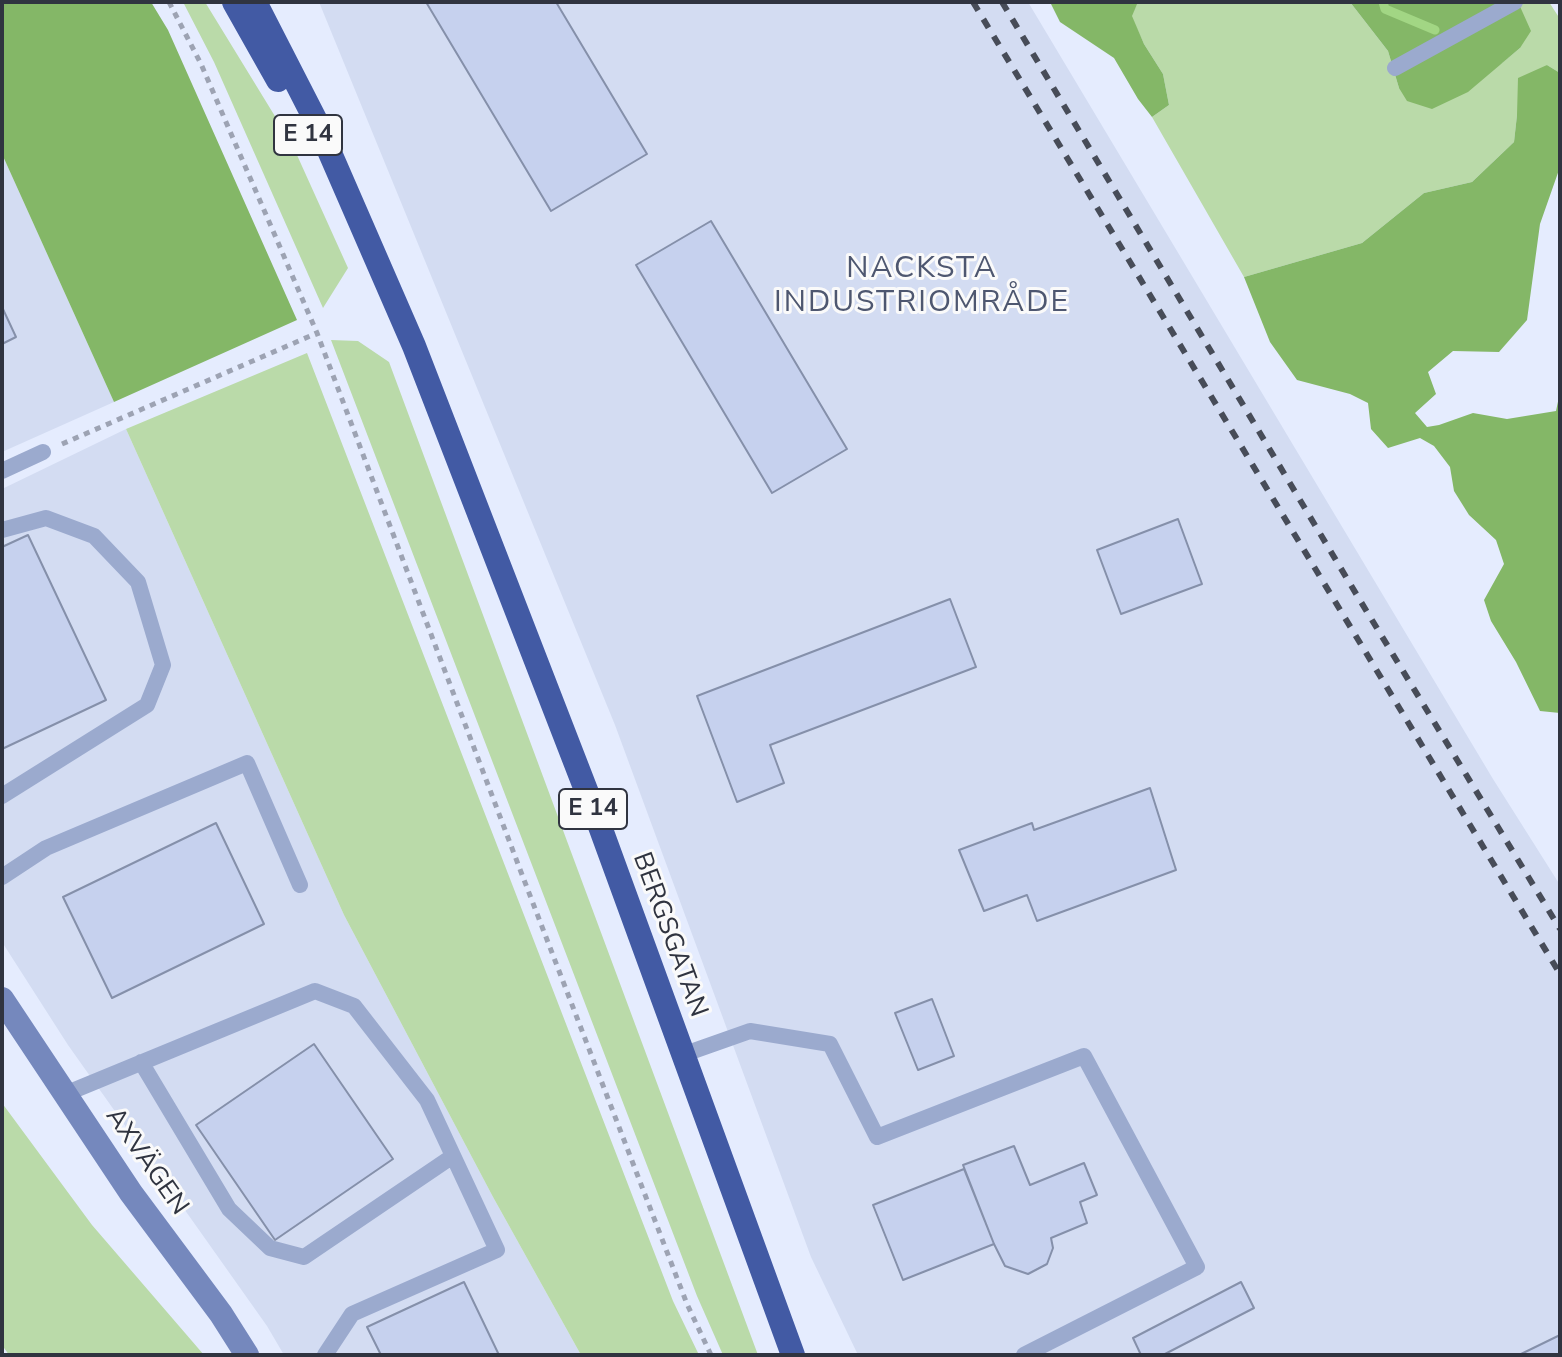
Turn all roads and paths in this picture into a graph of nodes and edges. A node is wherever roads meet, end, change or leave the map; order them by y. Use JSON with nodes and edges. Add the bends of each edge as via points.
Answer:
{"nodes":[{"id":1,"x":169,"y":2,"type":"edge"},
{"id":2,"x":234,"y":2,"type":"edge"},
{"id":3,"x":255,"y":2,"type":"edge"},
{"id":4,"x":1515,"y":2,"type":"edge"},
{"id":5,"x":1395,"y":68,"type":"dead end"},
{"id":6,"x":381,"y":268,"type":"junction"},
{"id":7,"x":317,"y":333,"type":"junction"},
{"id":8,"x":43,"y":452,"type":"joint"},
{"id":9,"x":2,"y":471,"type":"edge"},
{"id":10,"x":2,"y":530,"type":"edge"},
{"id":11,"x":2,"y":796,"type":"edge"},
{"id":12,"x":2,"y":877,"type":"edge"},
{"id":13,"x":300,"y":885,"type":"dead end"},
{"id":14,"x":2,"y":999,"type":"edge"},
{"id":15,"x":682,"y":1055,"type":"junction"},
{"id":16,"x":141,"y":1062,"type":"junction"},
{"id":17,"x":65,"y":1094,"type":"junction"},
{"id":18,"x":453,"y":1156,"type":"junction"},
{"id":19,"x":247,"y":1355,"type":"edge"},
{"id":20,"x":325,"y":1355,"type":"edge"},
{"id":21,"x":711,"y":1355,"type":"edge"},
{"id":22,"x":793,"y":1355,"type":"edge"},
{"id":23,"x":1024,"y":1355,"type":"edge"}],
"edges":[{"from":1,"to":7,"type":"path"},
{"from":2,"to":6,"type":"highway","name":"BERGSGATAN","number":"E 14"},
{"from":3,"to":6,"type":"highway","name":"BERGSGATAN","number":"E 14","via":[[317,123]]},
{"from":4,"to":5,"type":"lane"},
{"from":6,"to":15,"type":"highway","name":"BERGSGATAN","number":"E 14","via":[[598,821]]},
{"from":7,"to":8,"type":"path"},
{"from":7,"to":21,"type":"path","via":[[687,1304]]},
{"from":8,"to":9,"type":"lane"},
{"from":10,"to":11,"type":"lane","via":[[46,518],[94,536],[138,582],[163,665],[147,705]]},
{"from":12,"to":13,"type":"lane","via":[[46,848],[247,763]]},
{"from":14,"to":17,"type":"street","name":"AXVÄGEN"},
{"from":15,"to":22,"type":"highway","name":"BERGSGATAN","number":"E 14"},
{"from":15,"to":23,"type":"lane","via":[[750,1031],[830,1044],[877,1137],[1084,1056],[1197,1267]]},
{"from":16,"to":17,"type":"lane"},
{"from":16,"to":18,"type":"lane","via":[[315,991],[354,1006],[427,1100]]},
{"from":16,"to":18,"type":"lane","via":[[229,1209],[270,1248],[304,1257]]},
{"from":17,"to":19,"type":"street","name":"AXVÄGEN"},
{"from":18,"to":20,"type":"lane","via":[[497,1250],[352,1314]]}]}
